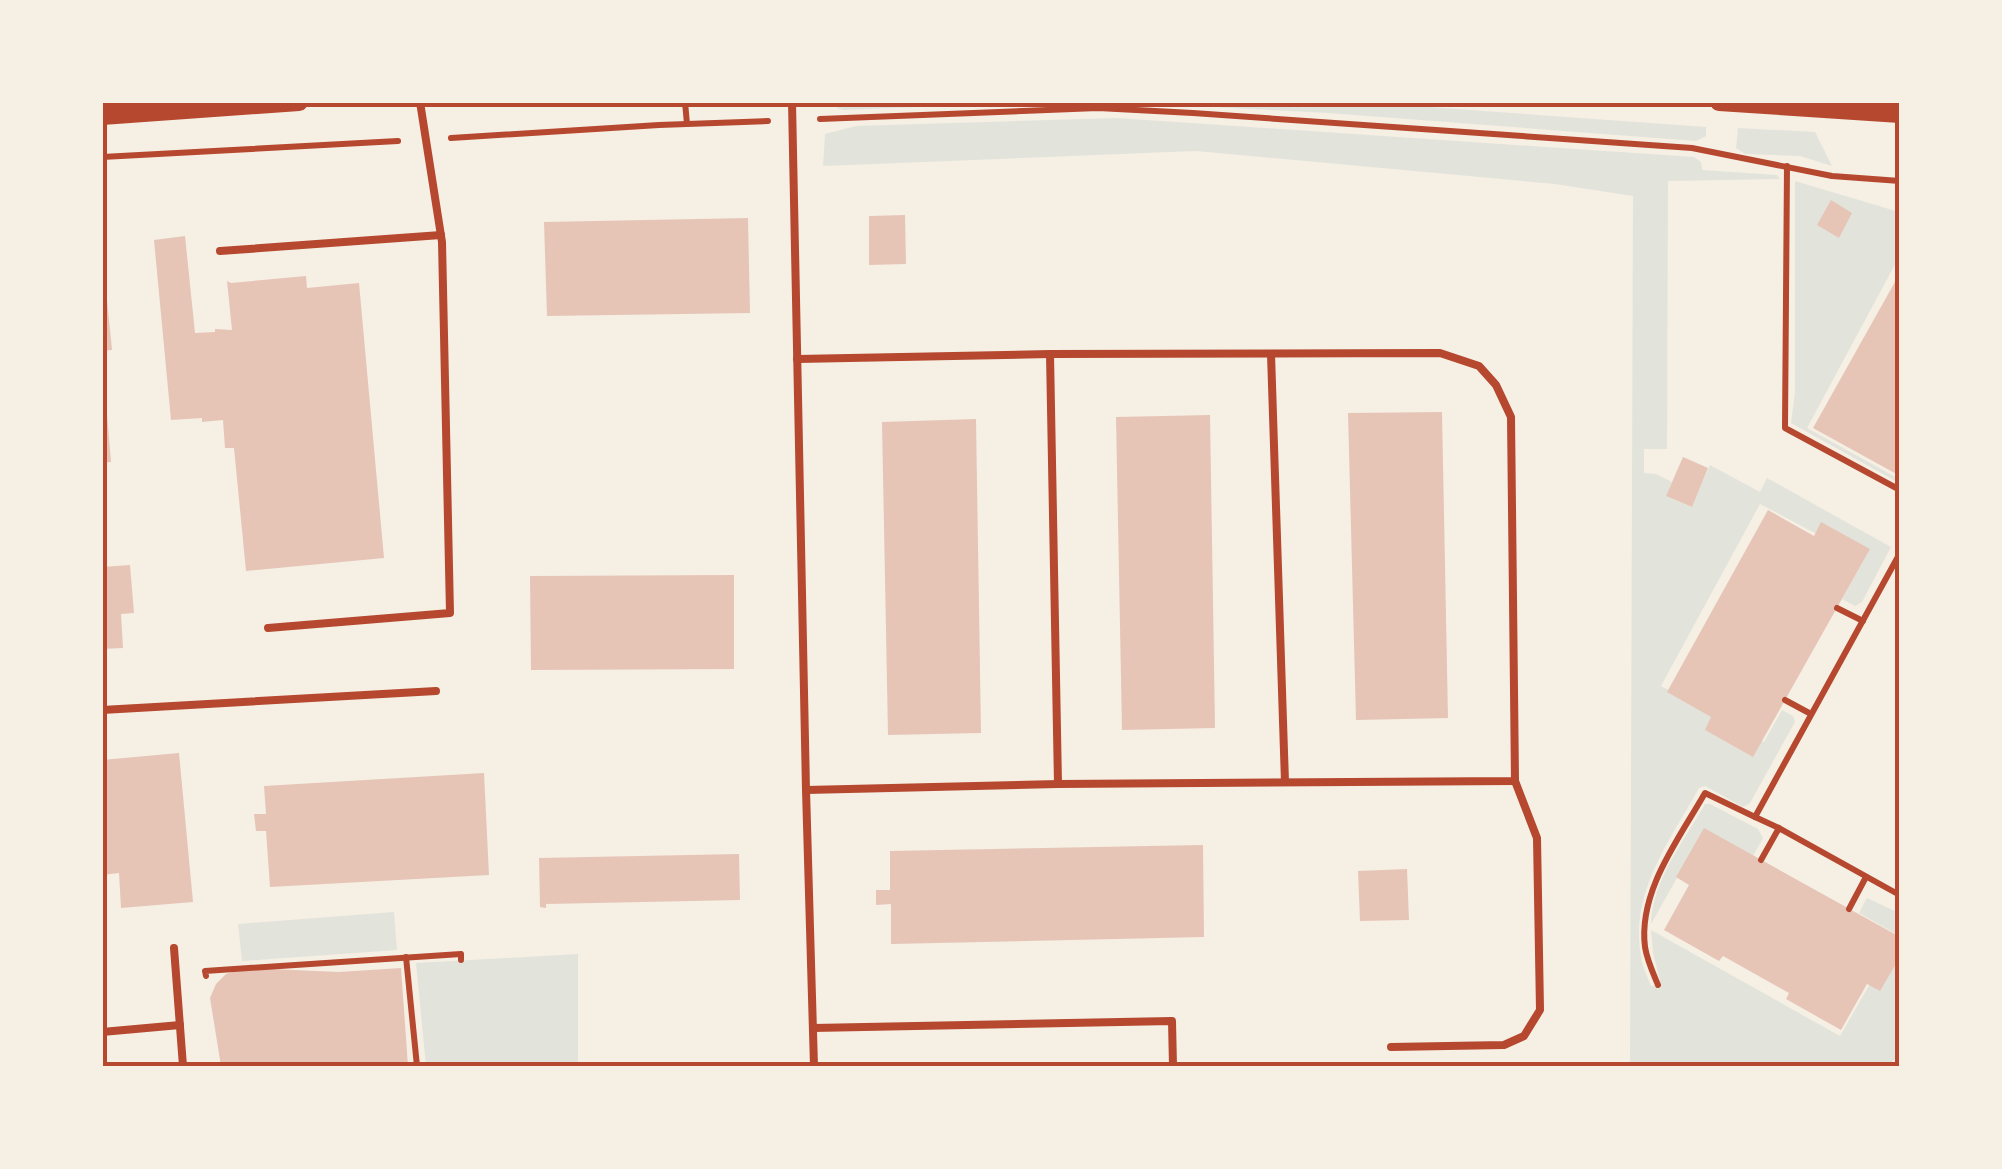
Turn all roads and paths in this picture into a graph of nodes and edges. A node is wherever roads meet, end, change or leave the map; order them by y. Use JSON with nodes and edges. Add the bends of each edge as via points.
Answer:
{"nodes":[{"id":1,"x":299,"y":102,"type":"edge"},
{"id":2,"x":420,"y":102,"type":"edge"},
{"id":3,"x":686,"y":102,"type":"edge"},
{"id":4,"x":792,"y":102,"type":"edge"},
{"id":5,"x":1719,"y":102,"type":"edge"},
{"id":6,"x":1900,"y":114,"type":"edge"},
{"id":7,"x":102,"y":116,"type":"edge"},
{"id":8,"x":792,"y":120,"type":"junction"},
{"id":9,"x":687,"y":124,"type":"junction"},
{"id":10,"x":426,"y":139,"type":"junction"},
{"id":11,"x":102,"y":157,"type":"edge"},
{"id":12,"x":1787,"y":166,"type":"junction"},
{"id":13,"x":1898,"y":181,"type":"edge"},
{"id":14,"x":441,"y":235,"type":"junction"},
{"id":15,"x":220,"y":251,"type":"dead end"},
{"id":16,"x":1050,"y":354,"type":"junction"},
{"id":17,"x":1271,"y":354,"type":"junction"},
{"id":18,"x":797,"y":359,"type":"junction"},
{"id":19,"x":1900,"y":490,"type":"edge"},
{"id":20,"x":1900,"y":553,"type":"edge"},
{"id":21,"x":1837,"y":608,"type":"dead end"},
{"id":22,"x":1863,"y":621,"type":"junction"},
{"id":23,"x":268,"y":628,"type":"dead end"},
{"id":24,"x":436,"y":691,"type":"dead end"},
{"id":25,"x":1785,"y":700,"type":"dead end"},
{"id":26,"x":102,"y":710,"type":"edge"},
{"id":27,"x":1811,"y":714,"type":"junction"},
{"id":28,"x":1515,"y":781,"type":"junction"},
{"id":29,"x":1285,"y":782,"type":"junction"},
{"id":30,"x":1058,"y":784,"type":"junction"},
{"id":31,"x":806,"y":790,"type":"junction"},
{"id":32,"x":1754,"y":817,"type":"junction"},
{"id":33,"x":1779,"y":828,"type":"junction"},
{"id":34,"x":1761,"y":860,"type":"dead end"},
{"id":35,"x":1866,"y":877,"type":"junction"},
{"id":36,"x":1900,"y":888,"type":"edge"},
{"id":37,"x":1850,"y":909,"type":"dead end"},
{"id":38,"x":174,"y":948,"type":"dead end"},
{"id":39,"x":406,"y":957,"type":"junction"},
{"id":40,"x":461,"y":960,"type":"dead end"},
{"id":41,"x":1658,"y":985,"type":"dead end"},
{"id":42,"x":207,"y":988,"type":"dead end"},
{"id":43,"x":180,"y":1025,"type":"junction"},
{"id":44,"x":813,"y":1028,"type":"junction"},
{"id":45,"x":102,"y":1032,"type":"edge"},
{"id":46,"x":1390,"y":1047,"type":"dead end"},
{"id":47,"x":183,"y":1066,"type":"edge"},
{"id":48,"x":417,"y":1066,"type":"edge"},
{"id":49,"x":814,"y":1066,"type":"edge"},
{"id":50,"x":1173,"y":1066,"type":"edge"}],
"edges":[{"from":1,"to":7,"type":"street"},
{"from":2,"to":10,"type":"lane"},
{"from":3,"to":9,"type":"path"},
{"from":4,"to":8,"type":"lane"},
{"from":5,"to":6,"type":"street"},
{"from":8,"to":9,"type":"path"},
{"from":8,"to":12,"type":"path","via":[[1098,108],[1692,148]]},
{"from":8,"to":18,"type":"lane"},
{"from":9,"to":10,"type":"path"},
{"from":10,"to":11,"type":"path"},
{"from":10,"to":14,"type":"lane"},
{"from":12,"to":13,"type":"path"},
{"from":12,"to":19,"type":"path","via":[[1786,428]]},
{"from":14,"to":15,"type":"lane"},
{"from":14,"to":23,"type":"lane","via":[[450,613]]},
{"from":16,"to":17,"type":"lane"},
{"from":16,"to":18,"type":"lane"},
{"from":16,"to":30,"type":"lane"},
{"from":17,"to":28,"type":"lane","via":[[1440,353],[1479,366],[1496,384],[1511,417]]},
{"from":17,"to":29,"type":"lane"},
{"from":18,"to":31,"type":"lane"},
{"from":20,"to":22,"type":"path"},
{"from":21,"to":22,"type":"path"},
{"from":22,"to":27,"type":"path"},
{"from":24,"to":26,"type":"lane"},
{"from":25,"to":27,"type":"path"},
{"from":27,"to":32,"type":"path"},
{"from":28,"to":29,"type":"lane"},
{"from":28,"to":46,"type":"lane","via":[[1537,838],[1540,1010],[1524,1036],[1504,1045]]},
{"from":29,"to":30,"type":"lane"},
{"from":30,"to":31,"type":"lane"},
{"from":31,"to":44,"type":"lane"},
{"from":32,"to":33,"type":"path"},
{"from":32,"to":41,"type":"path","via":[[1706,793],[1655,881],[1645,949]]},
{"from":33,"to":34,"type":"path"},
{"from":33,"to":35,"type":"path"},
{"from":35,"to":36,"type":"path","via":[[1896,894]]},
{"from":35,"to":37,"type":"path"},
{"from":38,"to":43,"type":"lane"},
{"from":39,"to":40,"type":"path","via":[[461,954]]},
{"from":39,"to":42,"type":"path","via":[[205,970]]},
{"from":39,"to":48,"type":"path"},
{"from":43,"to":45,"type":"lane"},
{"from":43,"to":47,"type":"lane"},
{"from":44,"to":49,"type":"lane"},
{"from":44,"to":50,"type":"lane","via":[[1172,1021]]}]}
